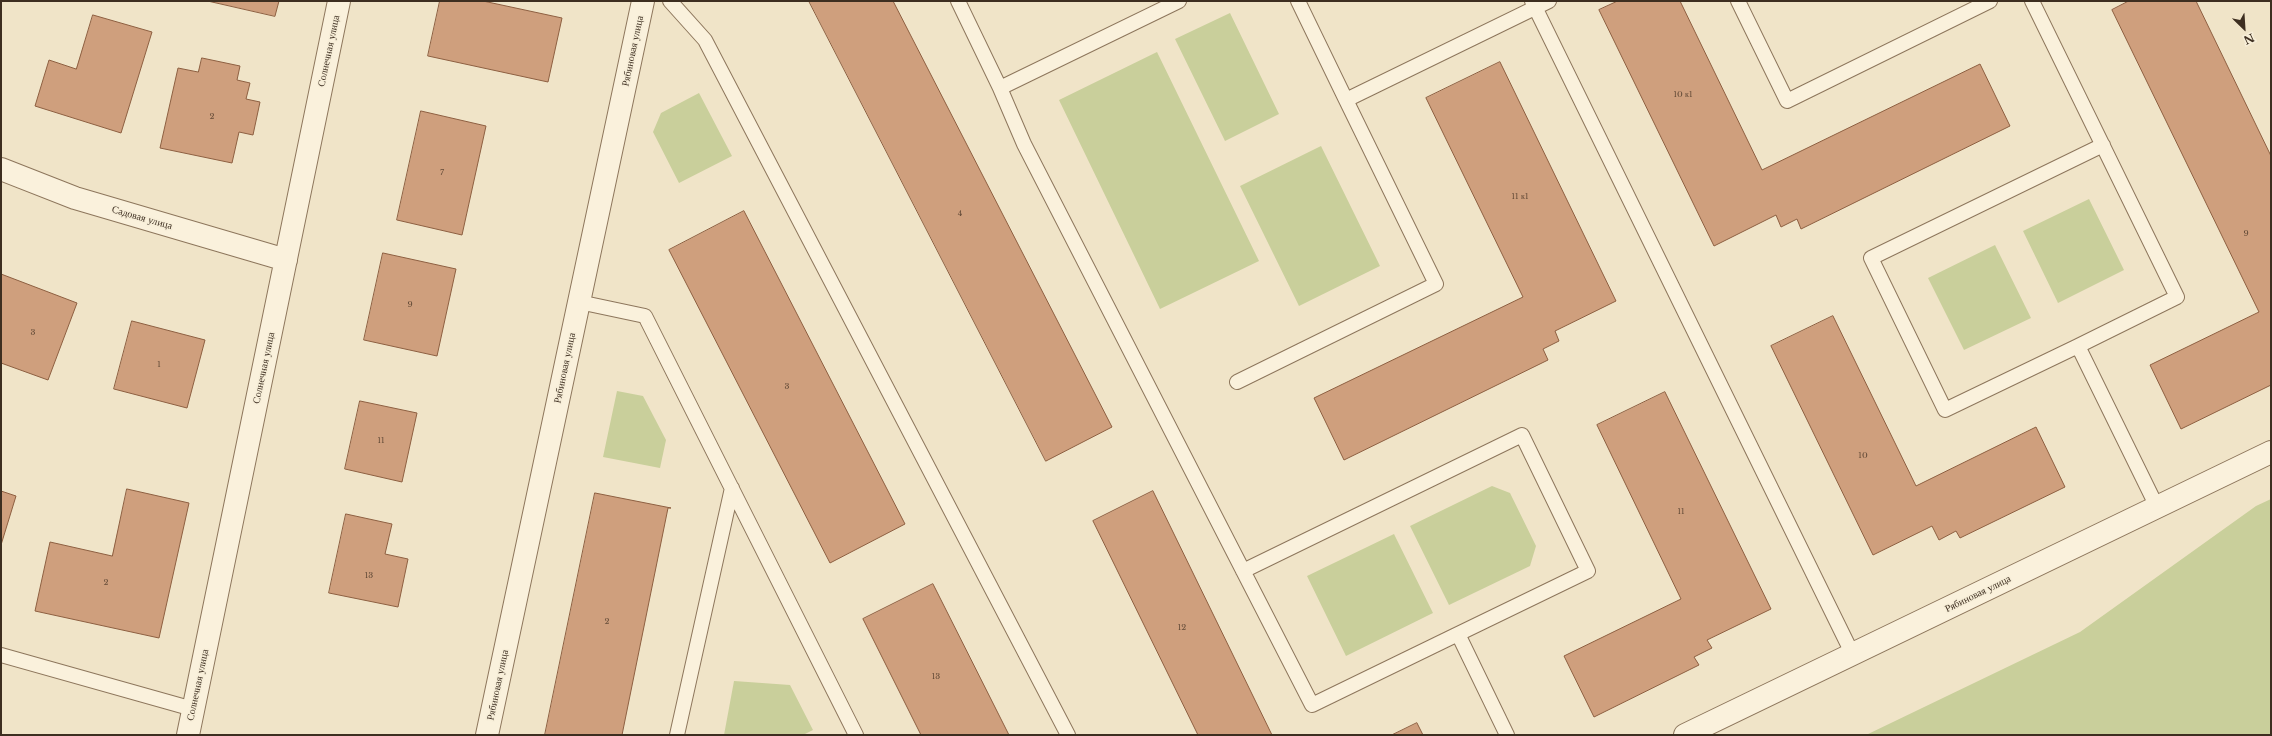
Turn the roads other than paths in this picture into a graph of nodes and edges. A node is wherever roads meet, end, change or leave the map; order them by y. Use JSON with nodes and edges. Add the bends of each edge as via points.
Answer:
{"nodes":[{"id":1,"x":339,"y":1,"type":"edge"},
{"id":2,"x":644,"y":1,"type":"edge"},
{"id":3,"x":670,"y":1,"type":"edge"},
{"id":4,"x":958,"y":1,"type":"edge"},
{"id":5,"x":1178,"y":1,"type":"edge"},
{"id":6,"x":1298,"y":1,"type":"edge"},
{"id":7,"x":1549,"y":1,"type":"edge"},
{"id":8,"x":1738,"y":1,"type":"edge"},
{"id":9,"x":1990,"y":1,"type":"edge"},
{"id":10,"x":2035,"y":2,"type":"edge"},
{"id":11,"x":1534,"y":4,"type":"edge"},
{"id":12,"x":1000,"y":88,"type":"junction"},
{"id":13,"x":1346,"y":100,"type":"junction"},
{"id":14,"x":2103,"y":145,"type":"junction"},
{"id":15,"x":1,"y":169,"type":"edge"},
{"id":16,"x":286,"y":260,"type":"junction"},
{"id":17,"x":579,"y":302,"type":"junction"},
{"id":18,"x":2078,"y":346,"type":"junction"},
{"id":19,"x":1237,"y":382,"type":"dead end"},
{"id":20,"x":2271,"y":452,"type":"edge"},
{"id":21,"x":732,"y":488,"type":"junction"},
{"id":22,"x":2156,"y":507,"type":"junction"},
{"id":23,"x":1243,"y":571,"type":"junction"},
{"id":24,"x":1458,"y":634,"type":"junction"},
{"id":25,"x":1,"y":655,"type":"edge"},
{"id":26,"x":1853,"y":655,"type":"junction"},
{"id":27,"x":193,"y":708,"type":"junction"},
{"id":28,"x":188,"y":735,"type":"edge"},
{"id":29,"x":487,"y":735,"type":"edge"},
{"id":30,"x":677,"y":735,"type":"edge"},
{"id":31,"x":856,"y":735,"type":"edge"},
{"id":32,"x":1068,"y":735,"type":"edge"},
{"id":33,"x":1507,"y":735,"type":"edge"},
{"id":34,"x":1685,"y":735,"type":"edge"}],
"edges":[{"from":1,"to":16,"type":"street","name":"Солнечная улица"},
{"from":2,"to":17,"type":"street","name":"Рябиновая улица"},
{"from":3,"to":32,"type":"lane","via":[[705,40]]},
{"from":4,"to":12,"type":"lane"},
{"from":5,"to":12,"type":"lane"},
{"from":6,"to":13,"type":"lane"},
{"from":7,"to":11,"type":"lane"},
{"from":8,"to":9,"type":"lane","via":[[1787,100]]},
{"from":10,"to":14,"type":"lane"},
{"from":11,"to":13,"type":"lane"},
{"from":11,"to":26,"type":"lane"},
{"from":12,"to":23,"type":"lane","via":[[1024,144]]},
{"from":13,"to":19,"type":"lane","via":[[1436,284]]},
{"from":14,"to":18,"type":"lane","via":[[2177,298]]},
{"from":14,"to":18,"type":"lane","via":[[1871,258],[1945,410]]},
{"from":15,"to":16,"type":"street","name":"Садовая улица","via":[[75,198]]},
{"from":16,"to":27,"type":"street","name":"Солнечная улица"},
{"from":17,"to":21,"type":"lane","via":[[645,316]]},
{"from":17,"to":29,"type":"street","name":"Рябиновая улица"},
{"from":18,"to":22,"type":"lane"},
{"from":20,"to":22,"type":"street","name":"Рябиновая улица"},
{"from":21,"to":30,"type":"lane"},
{"from":21,"to":31,"type":"lane"},
{"from":22,"to":26,"type":"street","name":"Рябиновая улица"},
{"from":23,"to":24,"type":"lane","via":[[1312,705]]},
{"from":23,"to":24,"type":"lane","via":[[1522,435],[1588,571]]},
{"from":24,"to":33,"type":"lane"},
{"from":25,"to":27,"type":"lane"},
{"from":26,"to":34,"type":"street","name":"Рябиновая улица"},
{"from":27,"to":28,"type":"street","name":"Солнечная улица"}]}
